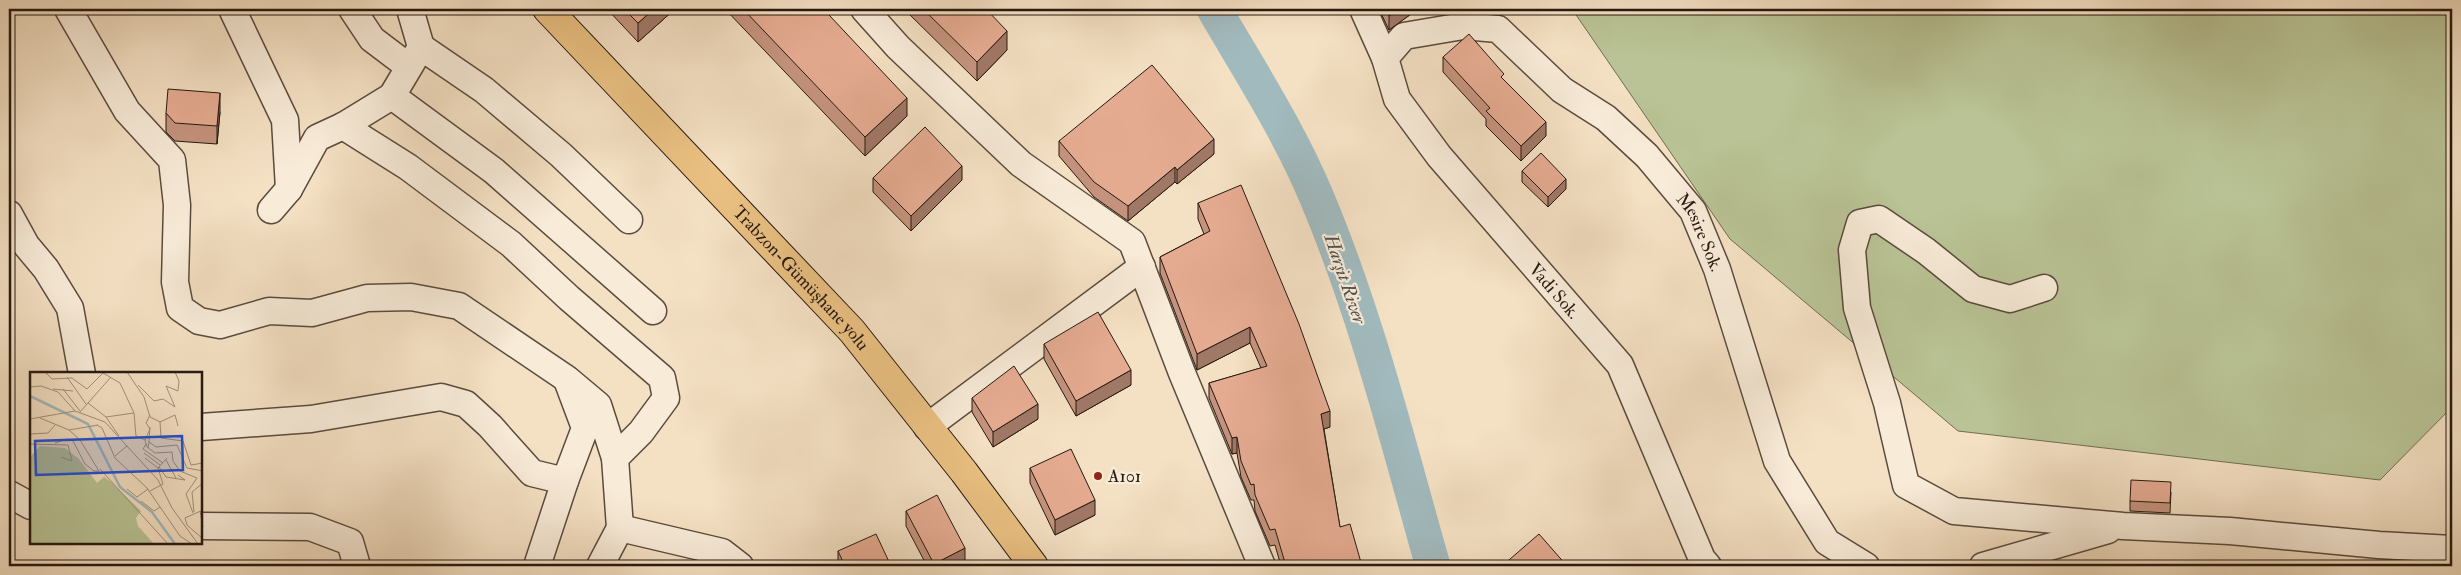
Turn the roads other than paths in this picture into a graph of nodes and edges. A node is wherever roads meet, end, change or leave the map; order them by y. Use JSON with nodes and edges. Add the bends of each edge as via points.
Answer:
{"nodes":[{"id":1,"x":68,"y":9,"type":"edge"},
{"id":2,"x":232,"y":9,"type":"edge"},
{"id":3,"x":352,"y":9,"type":"edge"},
{"id":4,"x":410,"y":9,"type":"edge"},
{"id":5,"x":547,"y":9,"type":"edge"},
{"id":6,"x":864,"y":9,"type":"edge"},
{"id":7,"x":1363,"y":9,"type":"edge"},
{"id":8,"x":415,"y":57,"type":"junction"},
{"id":9,"x":1385,"y":58,"type":"junction"},
{"id":10,"x":392,"y":96,"type":"junction"},
{"id":11,"x":343,"y":126,"type":"junction"},
{"id":12,"x":289,"y":189,"type":"junction"},
{"id":13,"x":271,"y":210,"type":"dead end"},
{"id":14,"x":9,"y":214,"type":"edge"},
{"id":15,"x":628,"y":220,"type":"dead end"},
{"id":16,"x":1142,"y":267,"type":"junction"},
{"id":17,"x":2044,"y":288,"type":"dead end"},
{"id":18,"x":653,"y":311,"type":"dead end"},
{"id":19,"x":82,"y":372,"type":"edge"},
{"id":20,"x":567,"y":379,"type":"junction"},
{"id":21,"x":202,"y":427,"type":"edge"},
{"id":22,"x":927,"y":427,"type":"junction"},
{"id":23,"x":615,"y":458,"type":"junction"},
{"id":24,"x":565,"y":481,"type":"junction"},
{"id":25,"x":9,"y":494,"type":"edge"},
{"id":26,"x":30,"y":505,"type":"edge"},
{"id":27,"x":202,"y":526,"type":"edge"},
{"id":28,"x":2123,"y":526,"type":"junction"},
{"id":29,"x":620,"y":528,"type":"junction"},
{"id":30,"x":2452,"y":549,"type":"edge"},
{"id":31,"x":357,"y":566,"type":"edge"},
{"id":32,"x":537,"y":566,"type":"edge"},
{"id":33,"x":600,"y":566,"type":"edge"},
{"id":34,"x":740,"y":566,"type":"edge"},
{"id":35,"x":1034,"y":566,"type":"edge"},
{"id":36,"x":1262,"y":566,"type":"edge"},
{"id":37,"x":1708,"y":566,"type":"edge"},
{"id":38,"x":1866,"y":566,"type":"edge"},
{"id":39,"x":1983,"y":566,"type":"edge"}],
"edges":[{"from":1,"to":20,"type":"street","via":[[127,112],[172,160],[177,205],[175,282],[180,308],[199,321],[220,324],[269,311],[312,313],[367,298],[411,296],[459,306]]},
{"from":2,"to":12,"type":"street","via":[[285,120]]},
{"from":3,"to":8,"type":"street","via":[[372,39]]},
{"from":4,"to":8,"type":"street"},
{"from":5,"to":22,"type":"main road","name":"Trabzon-Gümüşhane yolu","via":[[852,330]]},
{"from":6,"to":16,"type":"street","via":[[898,47],[1020,164],[1132,242]]},
{"from":7,"to":9,"type":"street","name":"Vadi Sok."},
{"from":8,"to":10,"type":"street"},
{"from":8,"to":15,"type":"street","via":[[484,90],[554,149]]},
{"from":9,"to":37,"type":"street","name":"Vadi Sok.","via":[[1397,99],[1439,156],[1620,365],[1702,559]]},
{"from":9,"to":38,"type":"street","name":"Mesire Sok.","via":[[1404,36],[1463,26],[1498,29],[1562,90],[1606,118],[1647,156],[1693,211],[1717,269],[1777,461],[1827,542]]},
{"from":10,"to":11,"type":"street"},
{"from":10,"to":18,"type":"street","via":[[494,171]]},
{"from":11,"to":12,"type":"street","via":[[317,138]]},
{"from":11,"to":23,"type":"street","via":[[408,168],[511,244],[662,378],[666,398],[641,432]]},
{"from":12,"to":13,"type":"street"},
{"from":14,"to":19,"type":"street","via":[[26,245],[46,269],[70,308]]},
{"from":16,"to":22,"type":"street"},
{"from":16,"to":36,"type":"street"},
{"from":17,"to":28,"type":"street","via":[[2010,299],[1973,289],[1926,251],[1879,220],[1860,223],[1852,250],[1857,308],[1887,403],[1906,485],[1954,511]]},
{"from":20,"to":23,"type":"street","via":[[598,405]]},
{"from":20,"to":24,"type":"street","via":[[584,428]]},
{"from":21,"to":24,"type":"street","via":[[311,419],[441,397],[466,404],[532,473]]},
{"from":22,"to":35,"type":"main road","name":"Trabzon-Gümüşhane yolu"},
{"from":23,"to":29,"type":"street"},
{"from":24,"to":32,"type":"street"},
{"from":25,"to":26,"type":"street"},
{"from":27,"to":31,"type":"street","via":[[310,528],[350,542]]},
{"from":28,"to":30,"type":"street"},
{"from":28,"to":39,"type":"street"},
{"from":29,"to":33,"type":"street"},
{"from":29,"to":34,"type":"street","via":[[722,552]]}]}
